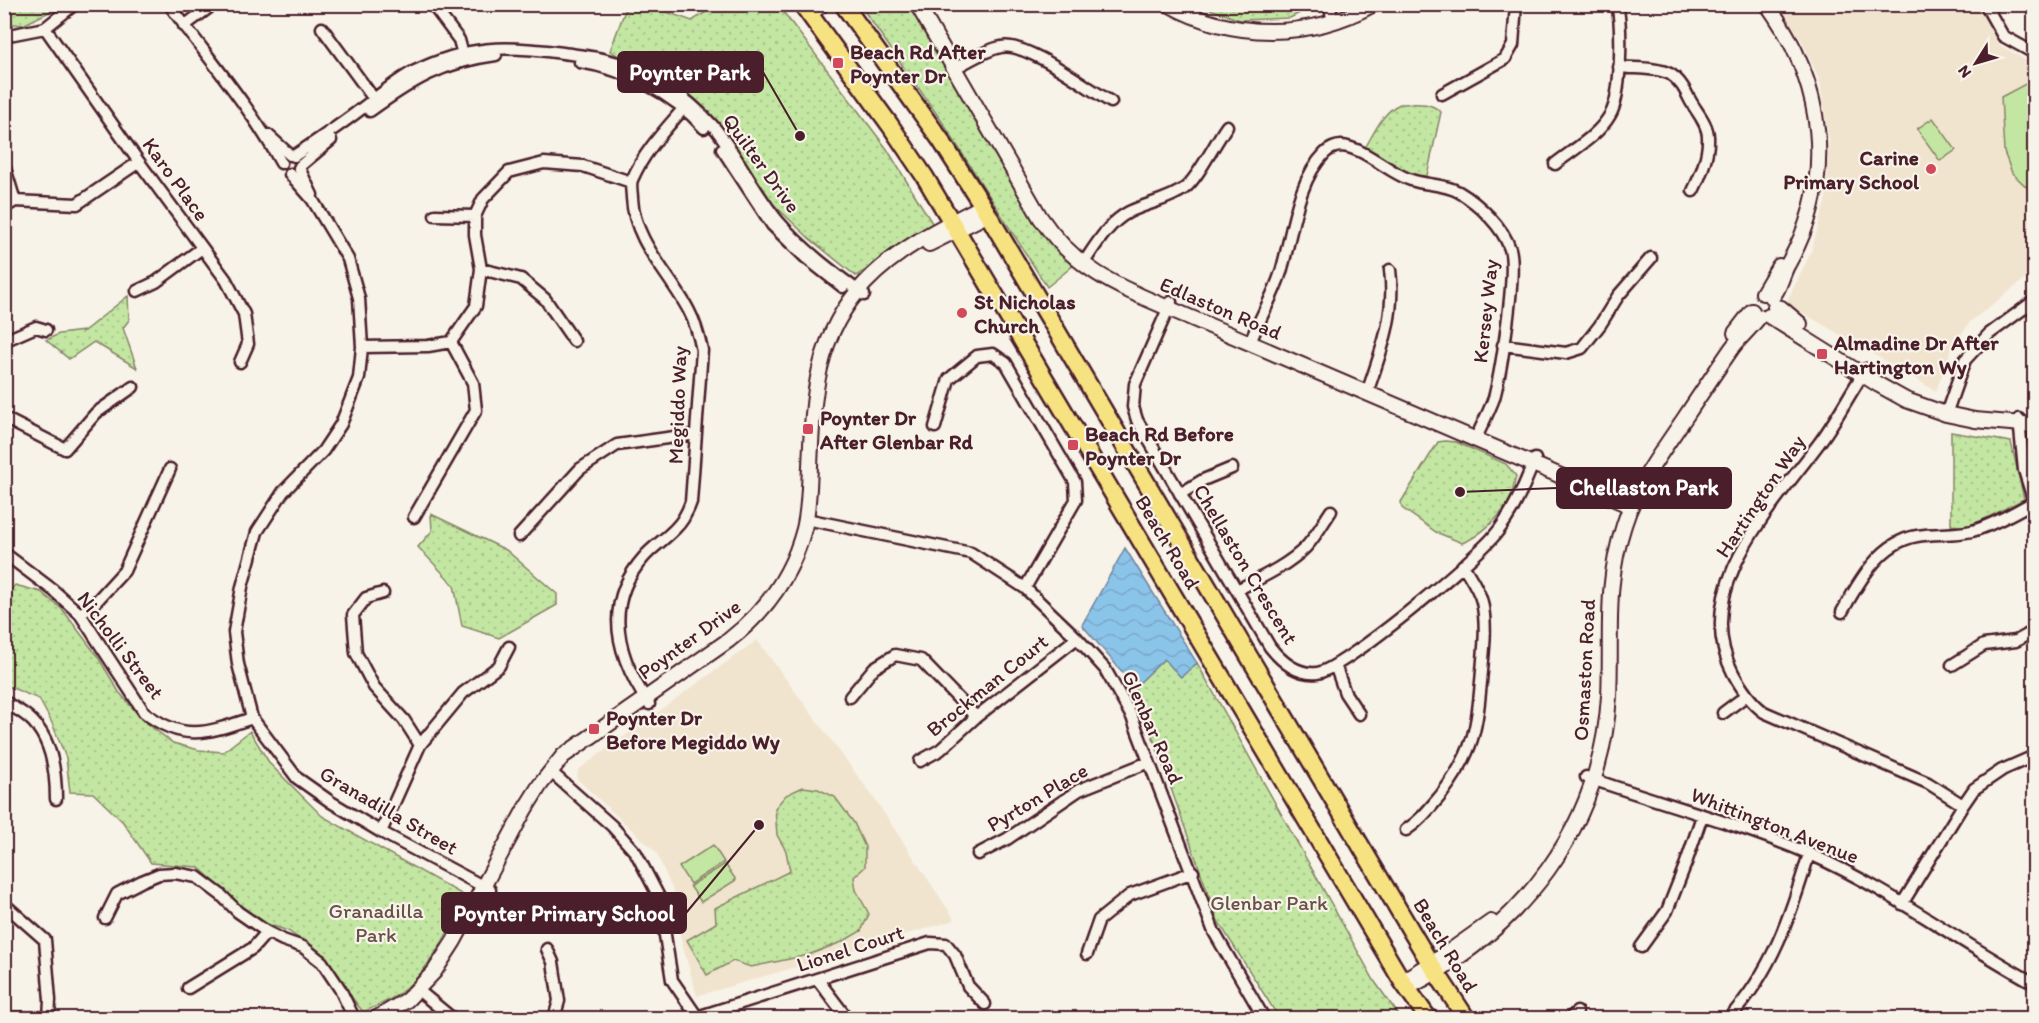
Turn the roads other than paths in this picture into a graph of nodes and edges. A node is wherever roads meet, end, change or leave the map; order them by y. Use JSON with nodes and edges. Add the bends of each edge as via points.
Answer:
{"nodes":[{"id":1,"x":75,"y":4,"type":"edge"},
{"id":2,"x":169,"y":4,"type":"edge"},
{"id":3,"x":214,"y":4,"type":"edge"},
{"id":4,"x":432,"y":4,"type":"edge"},
{"id":5,"x":843,"y":4,"type":"edge"},
{"id":6,"x":917,"y":4,"type":"edge"},
{"id":7,"x":925,"y":4,"type":"edge"},
{"id":8,"x":1168,"y":4,"type":"edge"},
{"id":9,"x":1184,"y":4,"type":"edge"},
{"id":10,"x":1355,"y":4,"type":"edge"},
{"id":11,"x":1374,"y":4,"type":"edge"},
{"id":12,"x":1516,"y":4,"type":"edge"},
{"id":13,"x":1617,"y":4,"type":"edge"},
{"id":14,"x":1756,"y":4,"type":"edge"},
{"id":15,"x":1767,"y":4,"type":"edge"},
{"id":16,"x":1986,"y":6,"type":"edge"},
{"id":17,"x":812,"y":8,"type":"edge"},
{"id":18,"x":1331,"y":13,"type":"edge"},
{"id":19,"x":184,"y":26,"type":"junction"},
{"id":20,"x":45,"y":28,"type":"junction"},
{"id":21,"x":322,"y":28,"type":"dead end"},
{"id":22,"x":4,"y":36,"type":"edge"},
{"id":23,"x":2034,"y":54,"type":"edge"},
{"id":24,"x":464,"y":57,"type":"junction"},
{"id":25,"x":958,"y":66,"type":"junction"},
{"id":26,"x":1619,"y":67,"type":"junction"},
{"id":27,"x":1442,"y":94,"type":"dead end"},
{"id":28,"x":377,"y":102,"type":"junction"},
{"id":29,"x":1111,"y":102,"type":"dead end"},
{"id":30,"x":683,"y":109,"type":"junction"},
{"id":31,"x":1227,"y":126,"type":"dead end"},
{"id":32,"x":265,"y":134,"type":"junction"},
{"id":33,"x":292,"y":155,"type":"junction"},
{"id":34,"x":139,"y":162,"type":"junction"},
{"id":35,"x":281,"y":163,"type":"junction"},
{"id":36,"x":1555,"y":164,"type":"dead end"},
{"id":37,"x":4,"y":165,"type":"edge"},
{"id":38,"x":296,"y":169,"type":"junction"},
{"id":39,"x":631,"y":182,"type":"junction"},
{"id":40,"x":1694,"y":191,"type":"dead end"},
{"id":41,"x":15,"y":201,"type":"junction"},
{"id":42,"x":4,"y":208,"type":"edge"},
{"id":43,"x":985,"y":211,"type":"junction"},
{"id":44,"x":435,"y":215,"type":"dead end"},
{"id":45,"x":475,"y":216,"type":"junction"},
{"id":46,"x":954,"y":227,"type":"junction"},
{"id":47,"x":202,"y":248,"type":"junction"},
{"id":48,"x":1651,"y":258,"type":"dead end"},
{"id":49,"x":1085,"y":261,"type":"junction"},
{"id":50,"x":481,"y":269,"type":"junction"},
{"id":51,"x":1390,"y":270,"type":"dead end"},
{"id":52,"x":137,"y":291,"type":"dead end"},
{"id":53,"x":859,"y":296,"type":"junction"},
{"id":54,"x":2034,"y":301,"type":"edge"},
{"id":55,"x":1169,"y":305,"type":"junction"},
{"id":56,"x":1765,"y":307,"type":"junction"},
{"id":57,"x":46,"y":330,"type":"dead end"},
{"id":58,"x":1251,"y":339,"type":"junction"},
{"id":59,"x":4,"y":341,"type":"edge"},
{"id":60,"x":574,"y":341,"type":"dead end"},
{"id":61,"x":451,"y":342,"type":"junction"},
{"id":62,"x":1503,"y":345,"type":"junction"},
{"id":63,"x":362,"y":347,"type":"junction"},
{"id":64,"x":240,"y":363,"type":"dead end"},
{"id":65,"x":1864,"y":372,"type":"junction"},
{"id":66,"x":133,"y":387,"type":"dead end"},
{"id":67,"x":1368,"y":389,"type":"junction"},
{"id":68,"x":1947,"y":410,"type":"junction"},
{"id":69,"x":4,"y":418,"type":"edge"},
{"id":70,"x":2034,"y":418,"type":"edge"},
{"id":71,"x":2019,"y":422,"type":"junction"},
{"id":72,"x":2034,"y":425,"type":"edge"},
{"id":73,"x":935,"y":428,"type":"dead end"},
{"id":74,"x":696,"y":434,"type":"junction"},
{"id":75,"x":1477,"y":437,"type":"junction"},
{"id":76,"x":1534,"y":462,"type":"junction"},
{"id":77,"x":1232,"y":468,"type":"dead end"},
{"id":78,"x":170,"y":469,"type":"dead end"},
{"id":79,"x":1180,"y":494,"type":"junction"},
{"id":80,"x":1628,"y":502,"type":"junction"},
{"id":81,"x":2034,"y":502,"type":"edge"},
{"id":82,"x":1331,"y":511,"type":"dead end"},
{"id":83,"x":414,"y":517,"type":"dead end"},
{"id":84,"x":810,"y":520,"type":"junction"},
{"id":85,"x":519,"y":536,"type":"dead end"},
{"id":86,"x":4,"y":553,"type":"edge"},
{"id":87,"x":1463,"y":565,"type":"junction"},
{"id":88,"x":1025,"y":588,"type":"junction"},
{"id":89,"x":1237,"y":590,"type":"junction"},
{"id":90,"x":383,"y":593,"type":"dead end"},
{"id":91,"x":1842,"y":612,"type":"dead end"},
{"id":92,"x":80,"y":614,"type":"junction"},
{"id":93,"x":2034,"y":632,"type":"edge"},
{"id":94,"x":1077,"y":638,"type":"junction"},
{"id":95,"x":509,"y":647,"type":"dead end"},
{"id":96,"x":1952,"y":665,"type":"dead end"},
{"id":97,"x":1335,"y":666,"type":"junction"},
{"id":98,"x":1747,"y":695,"type":"junction"},
{"id":99,"x":850,"y":697,"type":"dead end"},
{"id":100,"x":4,"y":701,"type":"edge"},
{"id":101,"x":647,"y":701,"type":"junction"},
{"id":102,"x":1723,"y":713,"type":"dead end"},
{"id":103,"x":1359,"y":714,"type":"dead end"},
{"id":104,"x":976,"y":717,"type":"junction"},
{"id":105,"x":252,"y":718,"type":"junction"},
{"id":106,"x":420,"y":745,"type":"junction"},
{"id":107,"x":2034,"y":756,"type":"edge"},
{"id":108,"x":920,"y":760,"type":"dead end"},
{"id":109,"x":1149,"y":762,"type":"junction"},
{"id":110,"x":553,"y":774,"type":"junction"},
{"id":111,"x":1590,"y":778,"type":"junction"},
{"id":112,"x":56,"y":799,"type":"dead end"},
{"id":113,"x":1963,"y":805,"type":"junction"},
{"id":114,"x":1702,"y":816,"type":"junction"},
{"id":115,"x":1406,"y":830,"type":"dead end"},
{"id":116,"x":381,"y":832,"type":"junction"},
{"id":117,"x":978,"y":854,"type":"dead end"},
{"id":118,"x":1809,"y":854,"type":"junction"},
{"id":119,"x":1193,"y":872,"type":"junction"},
{"id":120,"x":486,"y":888,"type":"junction"},
{"id":121,"x":4,"y":904,"type":"edge"},
{"id":122,"x":1902,"y":904,"type":"junction"},
{"id":123,"x":105,"y":918,"type":"dead end"},
{"id":124,"x":267,"y":932,"type":"junction"},
{"id":125,"x":1641,"y":947,"type":"dead end"},
{"id":126,"x":547,"y":949,"type":"dead end"},
{"id":127,"x":1087,"y":954,"type":"dead end"},
{"id":128,"x":1433,"y":968,"type":"junction"},
{"id":129,"x":818,"y":980,"type":"junction"},
{"id":130,"x":2034,"y":983,"type":"edge"},
{"id":131,"x":1405,"y":984,"type":"junction"},
{"id":132,"x":188,"y":988,"type":"dead end"},
{"id":133,"x":421,"y":992,"type":"junction"},
{"id":134,"x":985,"y":1004,"type":"dead end"},
{"id":135,"x":10,"y":1018,"type":"edge"},
{"id":136,"x":42,"y":1018,"type":"edge"},
{"id":137,"x":49,"y":1018,"type":"edge"},
{"id":138,"x":354,"y":1018,"type":"edge"},
{"id":139,"x":377,"y":1018,"type":"edge"},
{"id":140,"x":391,"y":1018,"type":"edge"},
{"id":141,"x":452,"y":1018,"type":"edge"},
{"id":142,"x":554,"y":1018,"type":"edge"},
{"id":143,"x":698,"y":1018,"type":"edge"},
{"id":144,"x":847,"y":1018,"type":"edge"},
{"id":145,"x":1262,"y":1018,"type":"edge"},
{"id":146,"x":1428,"y":1018,"type":"edge"},
{"id":147,"x":1466,"y":1018,"type":"edge"},
{"id":148,"x":1729,"y":1018,"type":"edge"}],
"edges":[{"from":1,"to":20,"type":"street"},
{"from":2,"to":19,"type":"street"},
{"from":3,"to":19,"type":"street"},
{"from":4,"to":24,"type":"street","via":[[454,32]]},
{"from":5,"to":43,"type":"main road","name":"Beach Road","via":[[940,139]]},
{"from":6,"to":25,"type":"street","name":"Edlaston Road"},
{"from":7,"to":25,"type":"street","name":"Edlaston Road"},
{"from":8,"to":18,"type":"street","via":[[1212,24],[1279,32]]},
{"from":9,"to":18,"type":"street","via":[[1226,20],[1262,24],[1297,22]]},
{"from":10,"to":18,"type":"street"},
{"from":11,"to":18,"type":"street"},
{"from":12,"to":27,"type":"street","via":[[1513,45],[1505,59]]},
{"from":13,"to":26,"type":"street"},
{"from":14,"to":56,"type":"street","name":"Osmaston Road","via":[[1795,69],[1807,114],[1811,150],[1797,228]]},
{"from":15,"to":56,"type":"street","name":"Osmaston Road","via":[[1806,76],[1818,138],[1817,176],[1809,216],[1777,292]]},
{"from":16,"to":23,"type":"street","via":[[2003,36]]},
{"from":17,"to":46,"type":"main road","name":"Beach Road"},
{"from":19,"to":32,"type":"street"},
{"from":20,"to":22,"type":"street"},
{"from":20,"to":34,"type":"street","name":"Karo Place"},
{"from":21,"to":28,"type":"street"},
{"from":24,"to":28,"type":"street","name":"Quilter Drive"},
{"from":24,"to":30,"type":"street","name":"Quilter Drive","via":[[507,53],[608,68],[641,81]]},
{"from":24,"to":53,"type":"street","name":"Quilter Drive","via":[[500,47],[517,47],[602,58],[672,90],[713,127],[778,221]]},
{"from":25,"to":29,"type":"street","via":[[1010,46],[1036,55]]},
{"from":25,"to":49,"type":"street","name":"Edlaston Road","via":[[1047,214]]},
{"from":26,"to":36,"type":"street","via":[[1610,115],[1598,131]]},
{"from":26,"to":40,"type":"street","via":[[1670,75],[1703,121],[1708,137]]},
{"from":28,"to":33,"type":"street","name":"Quilter Drive"},
{"from":28,"to":38,"type":"street","name":"Quilter Drive"},
{"from":30,"to":39,"type":"street","via":[[646,153]]},
{"from":30,"to":53,"type":"street","name":"Quilter Drive","via":[[715,140],[779,232],[805,257]]},
{"from":31,"to":49,"type":"street","via":[[1185,188],[1119,219]]},
{"from":32,"to":33,"type":"street"},
{"from":32,"to":35,"type":"street"},
{"from":33,"to":35,"type":"street","via":[[284,157]]},
{"from":33,"to":38,"type":"street","via":[[299,160]]},
{"from":34,"to":41,"type":"street","via":[[77,204]]},
{"from":34,"to":47,"type":"street","name":"Karo Place"},
{"from":35,"to":38,"type":"street","via":[[284,171]]},
{"from":37,"to":41,"type":"street"},
{"from":38,"to":63,"type":"street","name":"Granadilla Street","via":[[348,259],[359,298]]},
{"from":39,"to":45,"type":"street","via":[[583,166],[544,163],[509,172],[483,199]]},
{"from":39,"to":74,"type":"street","name":"Megiddo Way","via":[[636,225],[698,330],[702,350]]},
{"from":41,"to":42,"type":"street"},
{"from":43,"to":46,"type":"street","name":"Poynter Drive"},
{"from":43,"to":128,"type":"main road","name":"Beach Road"},
{"from":44,"to":45,"type":"street"},
{"from":45,"to":50,"type":"street"},
{"from":46,"to":53,"type":"street","name":"Poynter Drive","via":[[885,273]]},
{"from":46,"to":131,"type":"main road","name":"Beach Road"},
{"from":47,"to":52,"type":"street"},
{"from":47,"to":64,"type":"street","name":"Karo Place","via":[[226,280],[244,314],[248,344]]},
{"from":48,"to":62,"type":"street","via":[[1618,296],[1582,348],[1566,353]]},
{"from":49,"to":55,"type":"street","name":"Edlaston Road"},
{"from":50,"to":60,"type":"street","via":[[520,279],[545,299]]},
{"from":50,"to":61,"type":"street","via":[[476,306]]},
{"from":51,"to":67,"type":"street","via":[[1393,299],[1389,322]]},
{"from":53,"to":84,"type":"street","name":"Poynter Drive","via":[[833,329],[820,360]]},
{"from":54,"to":68,"type":"street","via":[[1989,334],[1965,360]]},
{"from":55,"to":58,"type":"street","name":"Edlaston Road"},
{"from":55,"to":79,"type":"street","name":"Chellaston Crescent","via":[[1135,384],[1133,407]]},
{"from":56,"to":65,"type":"street"},
{"from":56,"to":80,"type":"street","name":"Osmaston Road","via":[[1720,353],[1643,466]]},
{"from":57,"to":59,"type":"street","via":[[36,327]]},
{"from":58,"to":62,"type":"street","name":"Kersey Way","via":[[1275,288],[1306,184],[1325,154],[1342,146],[1409,180],[1457,191],[1495,224],[1504,236],[1512,261]]},
{"from":58,"to":67,"type":"street","name":"Edlaston Road"},
{"from":61,"to":63,"type":"street"},
{"from":61,"to":83,"type":"street","via":[[472,383],[476,410]]},
{"from":62,"to":75,"type":"street","name":"Kersey Way","via":[[1494,399]]},
{"from":63,"to":105,"type":"street","name":"Granadilla Street","via":[[359,378],[341,424],[323,451],[284,492],[257,532],[234,632]]},
{"from":65,"to":68,"type":"street","via":[[1906,400]]},
{"from":65,"to":98,"type":"street","name":"Hartington Way","via":[[1831,428],[1761,521],[1730,574],[1722,615],[1724,651]]},
{"from":66,"to":69,"type":"street","via":[[96,412],[65,448]]},
{"from":67,"to":75,"type":"street","name":"Edlaston Road"},
{"from":68,"to":71,"type":"street","via":[[1984,422]]},
{"from":70,"to":71,"type":"street"},
{"from":71,"to":72,"type":"street"},
{"from":71,"to":81,"type":"street","via":[[2024,470]]},
{"from":73,"to":88,"type":"street","via":[[949,379],[977,356],[993,354],[1006,363],[1075,482],[1076,500]]},
{"from":74,"to":85,"type":"street","via":[[617,445],[580,469]]},
{"from":74,"to":101,"type":"street","name":"Megiddo Way","via":[[692,502],[682,520],[643,557],[625,582],[619,606],[617,627],[624,657]]},
{"from":75,"to":76,"type":"street","name":"Edlaston Road"},
{"from":76,"to":80,"type":"street","name":"Edlaston Road"},
{"from":76,"to":87,"type":"street","name":"Chellaston Crescent","via":[[1504,522]]},
{"from":77,"to":79,"type":"street"},
{"from":78,"to":92,"type":"street","via":[[124,571]]},
{"from":79,"to":89,"type":"street","name":"Chellaston Crescent"},
{"from":80,"to":111,"type":"street","name":"Osmaston Road","via":[[1610,590],[1604,738]]},
{"from":81,"to":91,"type":"street","via":[[1985,527],[1897,542],[1867,572]]},
{"from":82,"to":89,"type":"street","via":[[1298,554]]},
{"from":84,"to":88,"type":"street","name":"Glenbar Road","via":[[970,553]]},
{"from":84,"to":101,"type":"street","name":"Poynter Drive","via":[[780,586],[762,610],[729,640]]},
{"from":86,"to":92,"type":"street","name":"Nicholli Street"},
{"from":87,"to":97,"type":"street","name":"Chellaston Crescent"},
{"from":87,"to":115,"type":"street","via":[[1477,587],[1485,617],[1477,726],[1460,768],[1421,819]]},
{"from":88,"to":94,"type":"street","name":"Glenbar Road"},
{"from":89,"to":97,"type":"street","name":"Chellaston Crescent","via":[[1279,659],[1317,673]]},
{"from":90,"to":106,"type":"street","via":[[366,598],[353,615],[356,653],[374,687]]},
{"from":92,"to":105,"type":"street","name":"Nicholli Street","via":[[144,712],[158,723],[196,733]]},
{"from":93,"to":96,"type":"street","via":[[2016,640],[1984,645]]},
{"from":94,"to":104,"type":"street","name":"Brockman Court"},
{"from":94,"to":109,"type":"street","name":"Glenbar Road","via":[[1105,669],[1132,717]]},
{"from":95,"to":106,"type":"street","via":[[499,666],[463,693]]},
{"from":97,"to":103,"type":"street","via":[[1345,693]]},
{"from":98,"to":102,"type":"street"},
{"from":98,"to":113,"type":"street","name":"Hartington Way","via":[[1775,718],[1928,783]]},
{"from":99,"to":104,"type":"street","via":[[874,668],[895,655],[921,660]]},
{"from":100,"to":112,"type":"street","via":[[30,718],[45,738],[56,770]]},
{"from":101,"to":110,"type":"street","name":"Poynter Drive","via":[[563,756]]},
{"from":104,"to":108,"type":"street","name":"Brockman Court","via":[[940,750]]},
{"from":105,"to":116,"type":"street","name":"Granadilla Street","via":[[297,778]]},
{"from":106,"to":116,"type":"street"},
{"from":107,"to":113,"type":"street","via":[[2002,770],[1974,789]]},
{"from":109,"to":117,"type":"street","name":"Pyrton Place","via":[[1079,790]]},
{"from":109,"to":119,"type":"street","name":"Glenbar Road"},
{"from":110,"to":120,"type":"street","name":"Poynter Drive","via":[[525,809]]},
{"from":110,"to":143,"type":"street","via":[[612,826],[636,853],[659,897],[672,980]]},
{"from":111,"to":114,"type":"street","name":"Whittington Avenue"},
{"from":111,"to":128,"type":"street","name":"Osmaston Road","via":[[1542,866],[1519,895]]},
{"from":113,"to":122,"type":"street"},
{"from":114,"to":118,"type":"street","name":"Whittington Avenue"},
{"from":114,"to":125,"type":"street","via":[[1667,911]]},
{"from":116,"to":120,"type":"street","name":"Granadilla Street"},
{"from":118,"to":122,"type":"street","name":"Whittington Avenue"},
{"from":118,"to":148,"type":"street","via":[[1782,936],[1753,989]]},
{"from":119,"to":127,"type":"street","via":[[1130,895],[1099,920]]},
{"from":119,"to":145,"type":"street","name":"Glenbar Road","via":[[1214,932]]},
{"from":120,"to":133,"type":"street","name":"Poynter Drive"},
{"from":121,"to":137,"type":"street","via":[[45,940]]},
{"from":122,"to":130,"type":"street","name":"Whittington Avenue"},
{"from":123,"to":124,"type":"street","via":[[117,894],[159,874],[175,873],[197,877]]},
{"from":124,"to":132,"type":"street","via":[[253,948]]},
{"from":124,"to":138,"type":"street","via":[[303,947],[322,962]]},
{"from":126,"to":142,"type":"street","via":[[559,1001]]},
{"from":128,"to":131,"type":"street","name":"Osmaston Road"},
{"from":128,"to":147,"type":"main road","name":"Beach Road"},
{"from":129,"to":134,"type":"street","name":"Lionel Court","via":[[930,942],[946,944],[968,986]]},
{"from":129,"to":143,"type":"street","name":"Lionel Court"},
{"from":129,"to":144,"type":"street"},
{"from":131,"to":146,"type":"main road","name":"Beach Road"},
{"from":133,"to":139,"type":"street","name":"Poynter Drive"},
{"from":133,"to":140,"type":"street","name":"Poynter Drive"},
{"from":133,"to":141,"type":"street"},
{"from":135,"to":136,"type":"street"}]}
